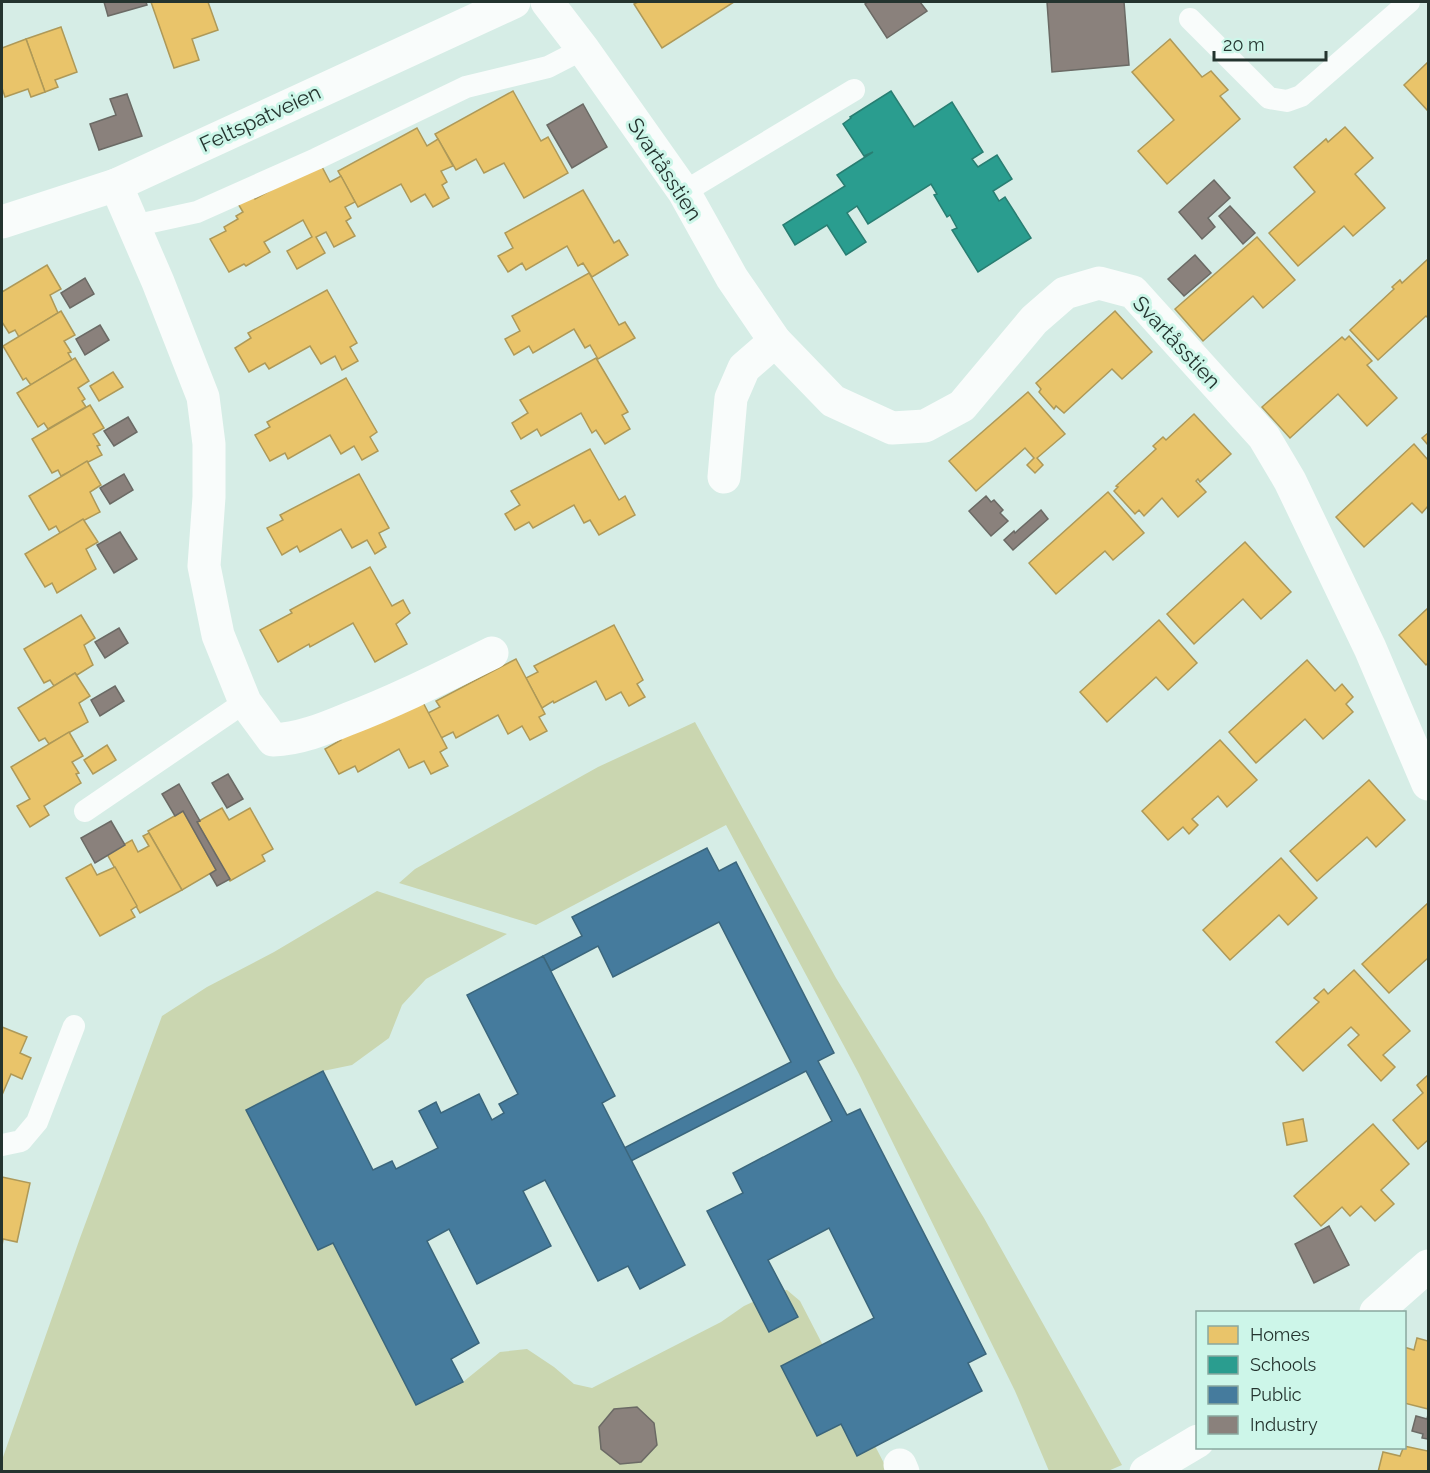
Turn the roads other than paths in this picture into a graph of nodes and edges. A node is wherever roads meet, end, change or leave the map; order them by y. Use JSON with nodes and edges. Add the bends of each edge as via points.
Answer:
{"nodes":[{"id":1,"x":514,"y":2,"type":"edge"},
{"id":2,"x":548,"y":2,"type":"edge"},
{"id":3,"x":1409,"y":2,"type":"edge"},
{"id":4,"x":1190,"y":19,"type":"dead end"},
{"id":5,"x":583,"y":49,"type":"junction"},
{"id":6,"x":854,"y":90,"type":"dead end"},
{"id":7,"x":116,"y":185,"type":"junction"},
{"id":8,"x":684,"y":192,"type":"junction"},
{"id":9,"x":2,"y":222,"type":"edge"},
{"id":10,"x":134,"y":226,"type":"junction"},
{"id":11,"x":775,"y":341,"type":"junction"},
{"id":12,"x":724,"y":477,"type":"dead end"},
{"id":13,"x":492,"y":652,"type":"dead end"},
{"id":14,"x":244,"y":702,"type":"junction"},
{"id":15,"x":1428,"y":784,"type":"edge"},
{"id":16,"x":85,"y":811,"type":"dead end"},
{"id":17,"x":74,"y":1026,"type":"dead end"},
{"id":18,"x":2,"y":1145,"type":"edge"},
{"id":19,"x":1428,"y":1266,"type":"edge"},
{"id":20,"x":1377,"y":1311,"type":"edge"},
{"id":21,"x":1196,"y":1442,"type":"edge"},
{"id":22,"x":1146,"y":1472,"type":"edge"}],
"edges":[{"from":1,"to":7,"type":"street","name":"Feltspatveien"},
{"from":2,"to":5,"type":"street","name":"Svartåsstien"},
{"from":3,"to":4,"type":"lane","via":[[1301,96],[1287,101],[1269,98]]},
{"from":5,"to":8,"type":"street","name":"Svartåsstien"},
{"from":5,"to":10,"type":"lane","via":[[548,67],[466,87],[197,212]]},
{"from":6,"to":8,"type":"lane"},
{"from":7,"to":9,"type":"street","name":"Feltspatveien"},
{"from":7,"to":10,"type":"street"},
{"from":8,"to":11,"type":"street","name":"Svartåsstien","via":[[732,278]]},
{"from":10,"to":14,"type":"street","via":[[202,397],[209,444],[204,566],[218,635]]},
{"from":11,"to":12,"type":"street","via":[[744,368],[731,398]]},
{"from":11,"to":15,"type":"street","name":"Svartåsstien","via":[[833,400],[892,428],[925,426],[962,406],[1034,320],[1065,293],[1099,284],[1133,292],[1264,437],[1290,481],[1365,637]]},
{"from":13,"to":14,"type":"street","via":[[394,701],[290,740],[273,740]]},
{"from":14,"to":16,"type":"lane"},
{"from":17,"to":18,"type":"lane","via":[[37,1122],[21,1141]]},
{"from":19,"to":20,"type":"street"},
{"from":21,"to":22,"type":"street"}]}
